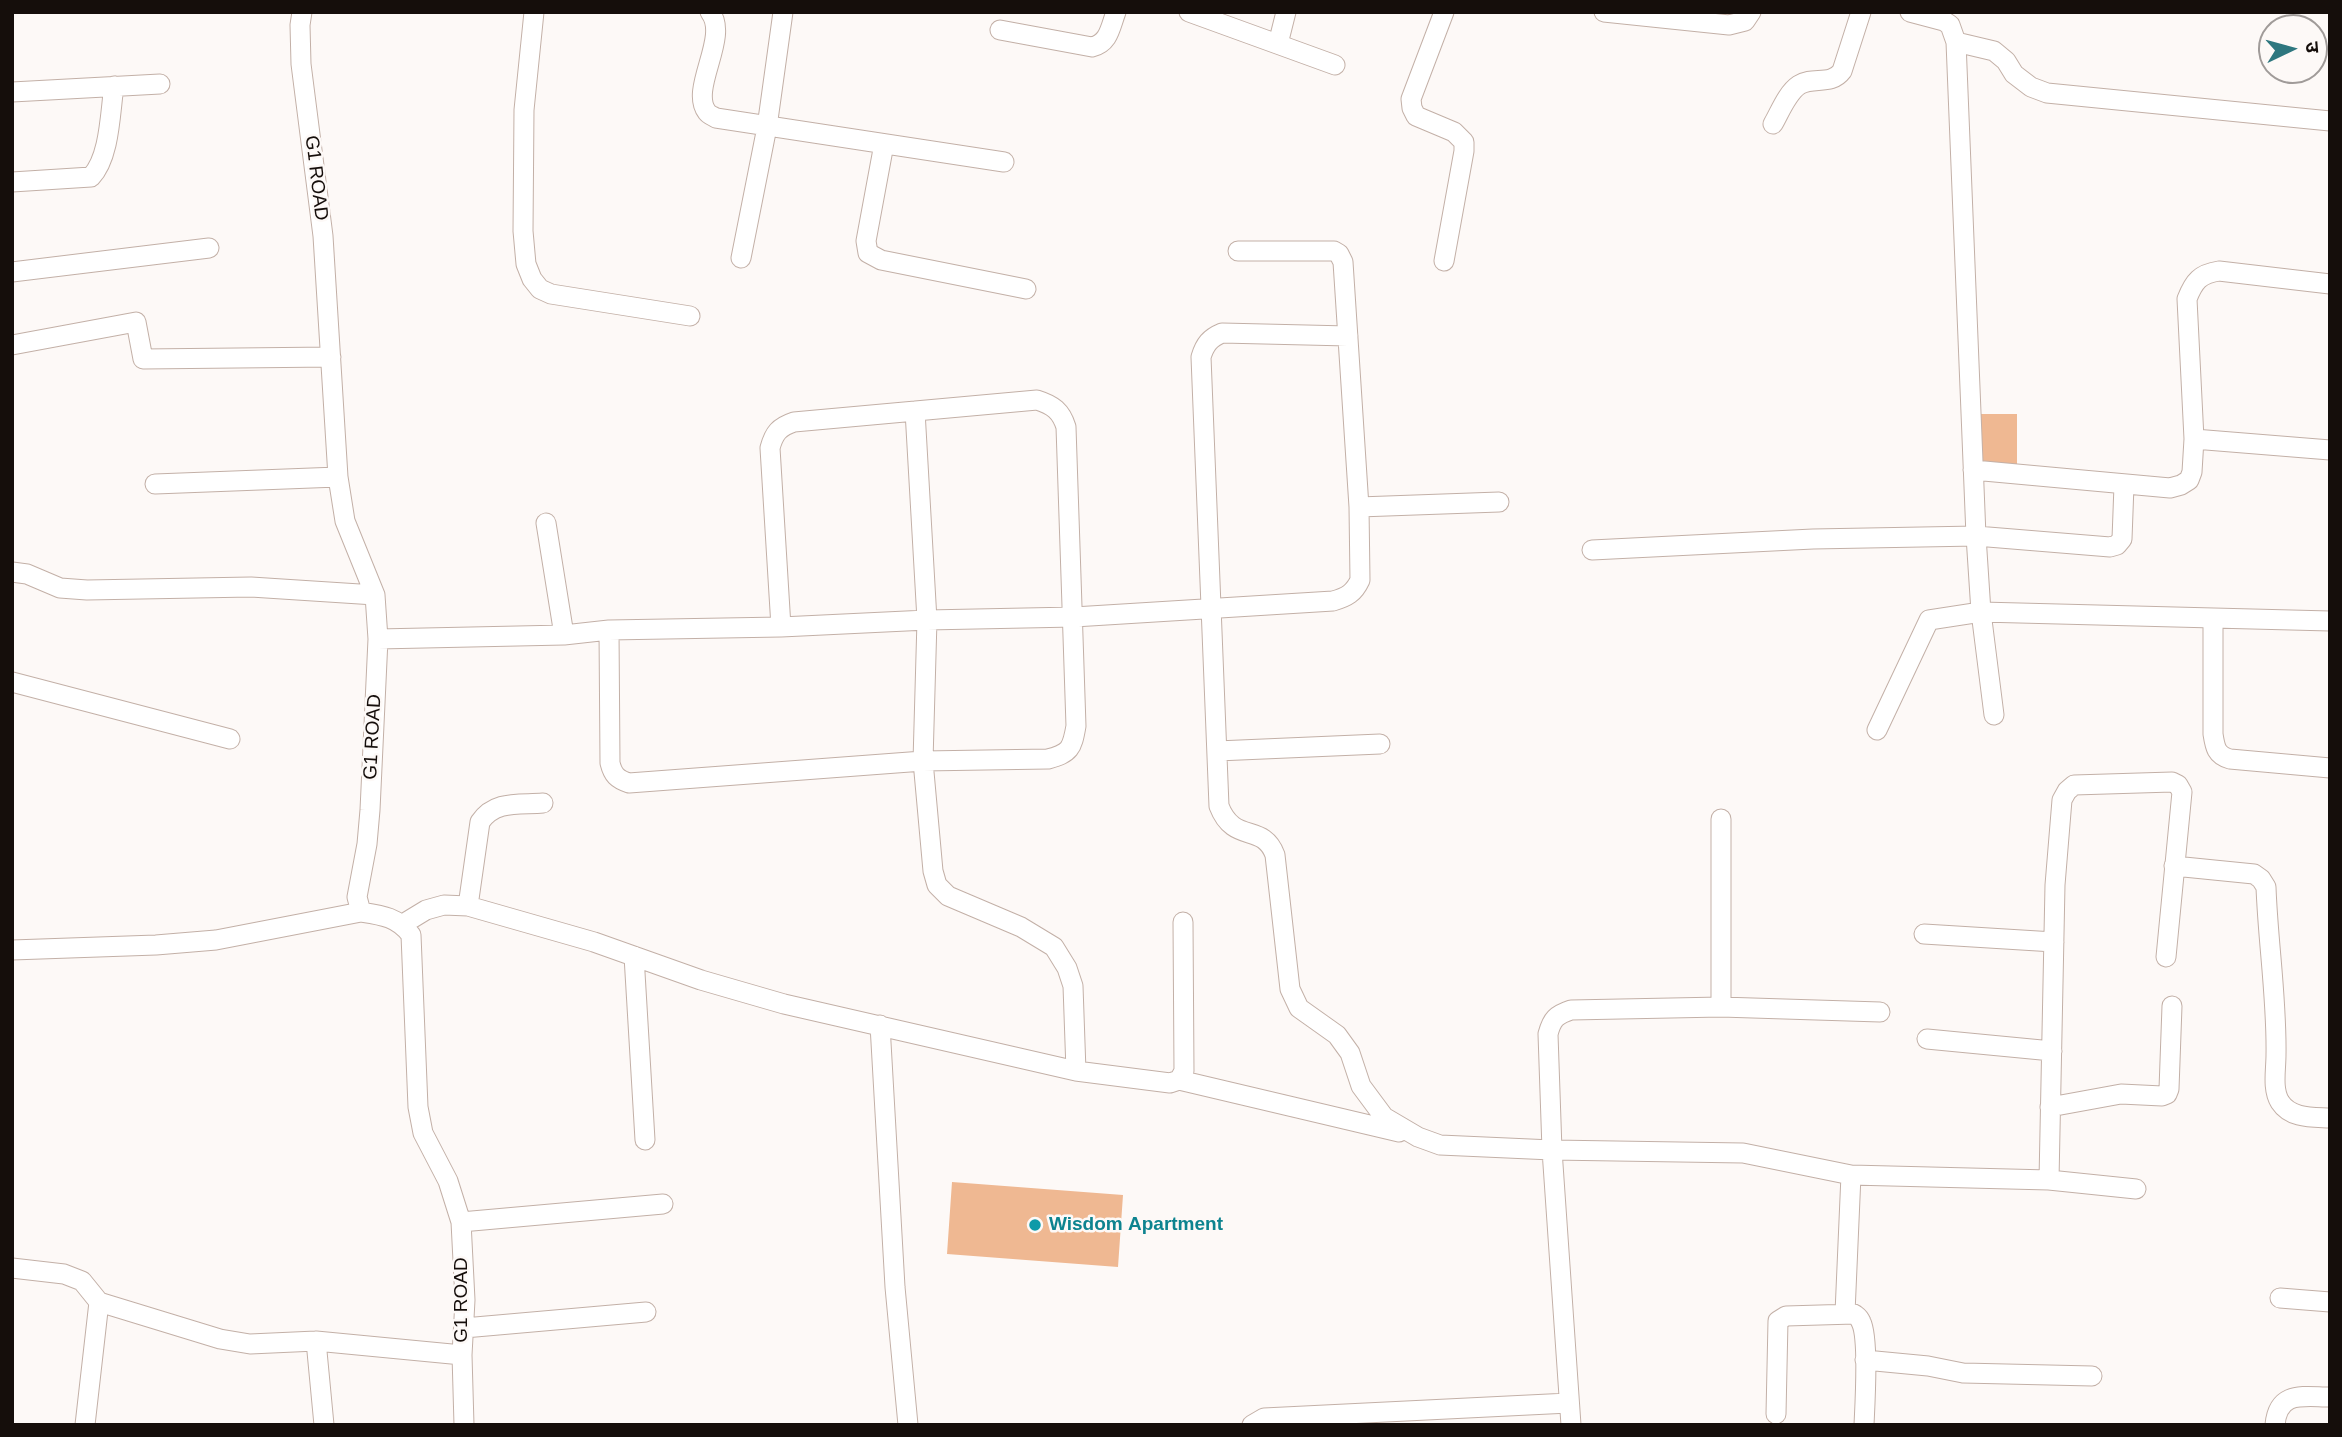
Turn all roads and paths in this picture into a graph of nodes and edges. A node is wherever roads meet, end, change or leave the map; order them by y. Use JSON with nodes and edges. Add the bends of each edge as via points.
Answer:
{"nodes":[{"id":1,"x":302,"y":12,"type":"edge"},
{"id":2,"x":534,"y":12,"type":"edge"},
{"id":3,"x":710,"y":12,"type":"edge"},
{"id":4,"x":783,"y":12,"type":"edge"},
{"id":5,"x":1116,"y":12,"type":"edge"},
{"id":6,"x":1189,"y":12,"type":"edge"},
{"id":7,"x":1286,"y":12,"type":"edge"},
{"id":8,"x":1444,"y":12,"type":"edge"},
{"id":9,"x":1604,"y":12,"type":"edge"},
{"id":10,"x":1751,"y":12,"type":"edge"},
{"id":11,"x":1861,"y":12,"type":"edge"},
{"id":12,"x":1910,"y":12,"type":"edge"},
{"id":13,"x":1000,"y":30,"type":"dead end"},
{"id":14,"x":1956,"y":42,"type":"junction"},
{"id":15,"x":1278,"y":44,"type":"junction"},
{"id":16,"x":1335,"y":65,"type":"dead end"},
{"id":17,"x":160,"y":84,"type":"dead end"},
{"id":18,"x":114,"y":86,"type":"junction"},
{"id":19,"x":12,"y":92,"type":"edge"},
{"id":20,"x":2330,"y":121,"type":"edge"},
{"id":21,"x":1773,"y":124,"type":"dead end"},
{"id":22,"x":767,"y":127,"type":"junction"},
{"id":23,"x":884,"y":144,"type":"junction"},
{"id":24,"x":1004,"y":162,"type":"dead end"},
{"id":25,"x":12,"y":182,"type":"edge"},
{"id":26,"x":209,"y":248,"type":"dead end"},
{"id":27,"x":1238,"y":251,"type":"dead end"},
{"id":28,"x":741,"y":258,"type":"dead end"},
{"id":29,"x":1444,"y":261,"type":"dead end"},
{"id":30,"x":12,"y":272,"type":"edge"},
{"id":31,"x":2330,"y":284,"type":"edge"},
{"id":32,"x":1026,"y":289,"type":"dead end"},
{"id":33,"x":690,"y":316,"type":"dead end"},
{"id":34,"x":1348,"y":336,"type":"junction"},
{"id":35,"x":12,"y":345,"type":"edge"},
{"id":36,"x":331,"y":358,"type":"junction"},
{"id":37,"x":915,"y":411,"type":"junction"},
{"id":38,"x":2194,"y":439,"type":"junction"},
{"id":39,"x":2330,"y":450,"type":"edge"},
{"id":40,"x":1973,"y":470,"type":"junction"},
{"id":41,"x":338,"y":477,"type":"junction"},
{"id":42,"x":155,"y":484,"type":"dead end"},
{"id":43,"x":2124,"y":485,"type":"junction"},
{"id":44,"x":1499,"y":502,"type":"dead end"},
{"id":45,"x":1359,"y":508,"type":"junction"},
{"id":46,"x":546,"y":523,"type":"dead end"},
{"id":47,"x":1976,"y":536,"type":"junction"},
{"id":48,"x":1592,"y":550,"type":"dead end"},
{"id":49,"x":12,"y":572,"type":"edge"},
{"id":50,"x":375,"y":595,"type":"junction"},
{"id":51,"x":1211,"y":609,"type":"junction"},
{"id":52,"x":1981,"y":612,"type":"junction"},
{"id":53,"x":1074,"y":617,"type":"junction"},
{"id":54,"x":2213,"y":618,"type":"junction"},
{"id":55,"x":927,"y":620,"type":"junction"},
{"id":56,"x":2330,"y":621,"type":"edge"},
{"id":57,"x":781,"y":627,"type":"junction"},
{"id":58,"x":609,"y":630,"type":"junction"},
{"id":59,"x":564,"y":635,"type":"junction"},
{"id":60,"x":378,"y":639,"type":"junction"},
{"id":61,"x":12,"y":682,"type":"edge"},
{"id":62,"x":1994,"y":715,"type":"dead end"},
{"id":63,"x":1877,"y":730,"type":"dead end"},
{"id":64,"x":230,"y":739,"type":"dead end"},
{"id":65,"x":1380,"y":744,"type":"dead end"},
{"id":66,"x":1217,"y":751,"type":"junction"},
{"id":67,"x":923,"y":761,"type":"junction"},
{"id":68,"x":2330,"y":768,"type":"edge"},
{"id":69,"x":543,"y":803,"type":"dead end"},
{"id":70,"x":1721,"y":819,"type":"dead end"},
{"id":71,"x":2174,"y":866,"type":"junction"},
{"id":72,"x":468,"y":906,"type":"junction"},
{"id":73,"x":361,"y":912,"type":"junction"},
{"id":74,"x":1183,"y":922,"type":"dead end"},
{"id":75,"x":403,"y":924,"type":"junction"},
{"id":76,"x":1924,"y":934,"type":"dead end"},
{"id":77,"x":2054,"y":942,"type":"junction"},
{"id":78,"x":12,"y":950,"type":"edge"},
{"id":79,"x":634,"y":956,"type":"junction"},
{"id":80,"x":2166,"y":957,"type":"dead end"},
{"id":81,"x":2172,"y":1006,"type":"dead end"},
{"id":82,"x":1721,"y":1007,"type":"junction"},
{"id":83,"x":1880,"y":1013,"type":"dead end"},
{"id":84,"x":880,"y":1025,"type":"junction"},
{"id":85,"x":1927,"y":1039,"type":"dead end"},
{"id":86,"x":2052,"y":1051,"type":"junction"},
{"id":87,"x":1076,"y":1071,"type":"junction"},
{"id":88,"x":1179,"y":1080,"type":"junction"},
{"id":89,"x":2050,"y":1107,"type":"junction"},
{"id":90,"x":2330,"y":1118,"type":"edge"},
{"id":91,"x":1418,"y":1137,"type":"junction"},
{"id":92,"x":645,"y":1140,"type":"dead end"},
{"id":93,"x":1552,"y":1150,"type":"junction"},
{"id":94,"x":1851,"y":1175,"type":"junction"},
{"id":95,"x":2049,"y":1180,"type":"junction"},
{"id":96,"x":2136,"y":1189,"type":"dead end"},
{"id":97,"x":663,"y":1203,"type":"dead end"},
{"id":98,"x":461,"y":1223,"type":"junction"},
{"id":99,"x":12,"y":1268,"type":"edge"},
{"id":100,"x":2280,"y":1298,"type":"dead end"},
{"id":101,"x":99,"y":1302,"type":"junction"},
{"id":102,"x":2330,"y":1302,"type":"edge"},
{"id":103,"x":646,"y":1312,"type":"dead end"},
{"id":104,"x":1845,"y":1313,"type":"junction"},
{"id":105,"x":464,"y":1328,"type":"junction"},
{"id":106,"x":316,"y":1341,"type":"junction"},
{"id":107,"x":462,"y":1355,"type":"junction"},
{"id":108,"x":1865,"y":1360,"type":"junction"},
{"id":109,"x":2092,"y":1376,"type":"dead end"},
{"id":110,"x":2330,"y":1397,"type":"edge"},
{"id":111,"x":1569,"y":1403,"type":"junction"},
{"id":112,"x":1776,"y":1414,"type":"dead end"},
{"id":113,"x":85,"y":1425,"type":"edge"},
{"id":114,"x":324,"y":1425,"type":"edge"},
{"id":115,"x":464,"y":1425,"type":"edge"},
{"id":116,"x":908,"y":1425,"type":"edge"},
{"id":117,"x":1252,"y":1425,"type":"edge"},
{"id":118,"x":1572,"y":1425,"type":"edge"},
{"id":119,"x":1864,"y":1425,"type":"edge"},
{"id":120,"x":2275,"y":1425,"type":"edge"}],
"edges":[{"from":1,"to":36,"type":"street","name":"G1 ROAD","via":[[301,64],[323,236]]},
{"from":2,"to":33,"type":"street","via":[[524,110],[523,231],[532,279],[551,294]]},
{"from":3,"to":22,"type":"street","via":[[716,25],[703,91],[706,111],[716,118]]},
{"from":4,"to":22,"type":"street"},
{"from":5,"to":13,"type":"street","via":[[1107,38],[1091,47]]},
{"from":6,"to":15,"type":"street"},
{"from":7,"to":15,"type":"street"},
{"from":8,"to":29,"type":"street","via":[[1411,99],[1416,116],[1454,132],[1464,142]]},
{"from":9,"to":10,"type":"street","via":[[1729,25],[1745,21]]},
{"from":11,"to":21,"type":"street","via":[[1842,71],[1830,80],[1798,85]]},
{"from":12,"to":14,"type":"street","via":[[1944,21]]},
{"from":14,"to":20,"type":"street","via":[[1994,51],[2014,75],[2047,93]]},
{"from":14,"to":40,"type":"street"},
{"from":15,"to":16,"type":"street"},
{"from":17,"to":18,"type":"street"},
{"from":18,"to":19,"type":"street"},
{"from":18,"to":25,"type":"street","via":[[103,159],[91,177]]},
{"from":22,"to":23,"type":"street"},
{"from":22,"to":28,"type":"street"},
{"from":23,"to":24,"type":"street"},
{"from":23,"to":32,"type":"street","via":[[866,241],[868,253],[881,260]]},
{"from":26,"to":30,"type":"street"},
{"from":27,"to":34,"type":"street","via":[[1339,254]]},
{"from":31,"to":38,"type":"street","via":[[2219,271],[2204,273],[2193,283],[2187,299]]},
{"from":34,"to":45,"type":"street"},
{"from":34,"to":51,"type":"street","via":[[1222,332],[1205,345],[1201,357]]},
{"from":35,"to":36,"type":"street","via":[[136,322],[143,359]]},
{"from":36,"to":41,"type":"street","name":"G1 ROAD"},
{"from":37,"to":53,"type":"street","via":[[1037,400],[1051,404],[1062,415]]},
{"from":37,"to":55,"type":"street"},
{"from":37,"to":57,"type":"street","via":[[794,422],[774,433],[770,448]]},
{"from":38,"to":39,"type":"street"},
{"from":38,"to":43,"type":"street","via":[[2189,480],[2170,488]]},
{"from":40,"to":43,"type":"street"},
{"from":40,"to":47,"type":"street"},
{"from":41,"to":42,"type":"street"},
{"from":41,"to":50,"type":"street","name":"G1 ROAD","via":[[345,521]]},
{"from":43,"to":47,"type":"street","via":[[2122,539],[2117,545]]},
{"from":44,"to":45,"type":"street"},
{"from":45,"to":51,"type":"street","via":[[1360,580],[1346,598]]},
{"from":46,"to":59,"type":"street"},
{"from":47,"to":48,"type":"street","via":[[1812,538]]},
{"from":47,"to":52,"type":"street"},
{"from":49,"to":50,"type":"street","via":[[60,588],[87,590],[251,587]]},
{"from":50,"to":60,"type":"street","name":"G1 ROAD"},
{"from":51,"to":53,"type":"street"},
{"from":51,"to":66,"type":"street"},
{"from":52,"to":54,"type":"street"},
{"from":52,"to":62,"type":"street"},
{"from":52,"to":63,"type":"street","via":[[1929,620]]},
{"from":53,"to":55,"type":"street"},
{"from":53,"to":67,"type":"street","via":[[1076,726],[1073,744],[1065,754],[1048,759]]},
{"from":54,"to":56,"type":"street"},
{"from":54,"to":68,"type":"street","via":[[2216,750],[2230,759]]},
{"from":55,"to":57,"type":"street"},
{"from":55,"to":67,"type":"street"},
{"from":57,"to":58,"type":"street"},
{"from":58,"to":59,"type":"street"},
{"from":58,"to":67,"type":"street","via":[[610,763],[619,779],[629,783]]},
{"from":59,"to":60,"type":"street"},
{"from":60,"to":73,"type":"street","name":"G1 ROAD","via":[[370,810],[357,897]]},
{"from":61,"to":64,"type":"street"},
{"from":65,"to":66,"type":"street"},
{"from":66,"to":91,"type":"street","via":[[1219,806],[1224,819],[1235,829],[1264,838],[1275,855],[1290,989],[1299,1008],[1337,1035],[1350,1053],[1361,1086],[1384,1117]]},
{"from":67,"to":87,"type":"street","via":[[937,885],[948,896],[1054,947],[1073,986]]},
{"from":69,"to":72,"type":"street","via":[[499,806],[486,813],[480,822]]},
{"from":70,"to":82,"type":"street"},
{"from":71,"to":77,"type":"street","via":[[2182,801],[2178,785],[2074,785],[2062,800]]},
{"from":71,"to":80,"type":"street"},
{"from":71,"to":90,"type":"street","via":[[2254,874],[2262,879],[2276,1021],[2275,1090],[2288,1111]]},
{"from":72,"to":75,"type":"street","via":[[444,905]]},
{"from":72,"to":79,"type":"street"},
{"from":73,"to":75,"type":"street","via":[[388,916]]},
{"from":73,"to":78,"type":"street","via":[[216,940]]},
{"from":74,"to":88,"type":"street","via":[[1184,1070]]},
{"from":75,"to":98,"type":"street","name":"G1 ROAD","via":[[411,934],[423,1133],[448,1181]]},
{"from":76,"to":77,"type":"street"},
{"from":77,"to":86,"type":"street"},
{"from":79,"to":84,"type":"street","via":[[784,1004]]},
{"from":79,"to":92,"type":"street"},
{"from":81,"to":89,"type":"street","via":[[2167,1094],[2121,1094]]},
{"from":82,"to":83,"type":"street"},
{"from":82,"to":93,"type":"street","via":[[1559,1014],[1548,1034]]},
{"from":84,"to":87,"type":"street"},
{"from":84,"to":116,"type":"street"},
{"from":85,"to":86,"type":"street"},
{"from":86,"to":89,"type":"street"},
{"from":87,"to":88,"type":"street","via":[[1170,1083]]},
{"from":88,"to":91,"type":"street"},
{"from":89,"to":95,"type":"street"},
{"from":91,"to":93,"type":"street","via":[[1440,1145]]},
{"from":93,"to":94,"type":"street","via":[[1742,1153]]},
{"from":93,"to":111,"type":"street"},
{"from":94,"to":95,"type":"street"},
{"from":94,"to":104,"type":"street"},
{"from":95,"to":96,"type":"street"},
{"from":97,"to":98,"type":"street"},
{"from":98,"to":105,"type":"street","name":"G1 ROAD"},
{"from":99,"to":101,"type":"street","via":[[64,1274],[82,1281]]},
{"from":100,"to":102,"type":"street"},
{"from":101,"to":106,"type":"street","via":[[220,1339],[250,1344]]},
{"from":101,"to":113,"type":"street"},
{"from":103,"to":105,"type":"street"},
{"from":104,"to":108,"type":"street","via":[[1860,1318]]},
{"from":104,"to":112,"type":"street","via":[[1786,1316],[1778,1321]]},
{"from":105,"to":107,"type":"street","name":"G1 ROAD"},
{"from":106,"to":107,"type":"street"},
{"from":106,"to":114,"type":"street"},
{"from":107,"to":115,"type":"street","name":"G1 ROAD"},
{"from":108,"to":109,"type":"street","via":[[1963,1373]]},
{"from":108,"to":119,"type":"street"},
{"from":110,"to":120,"type":"street","via":[[2283,1401]]},
{"from":111,"to":117,"type":"street","via":[[1264,1418]]},
{"from":111,"to":118,"type":"street"}]}
